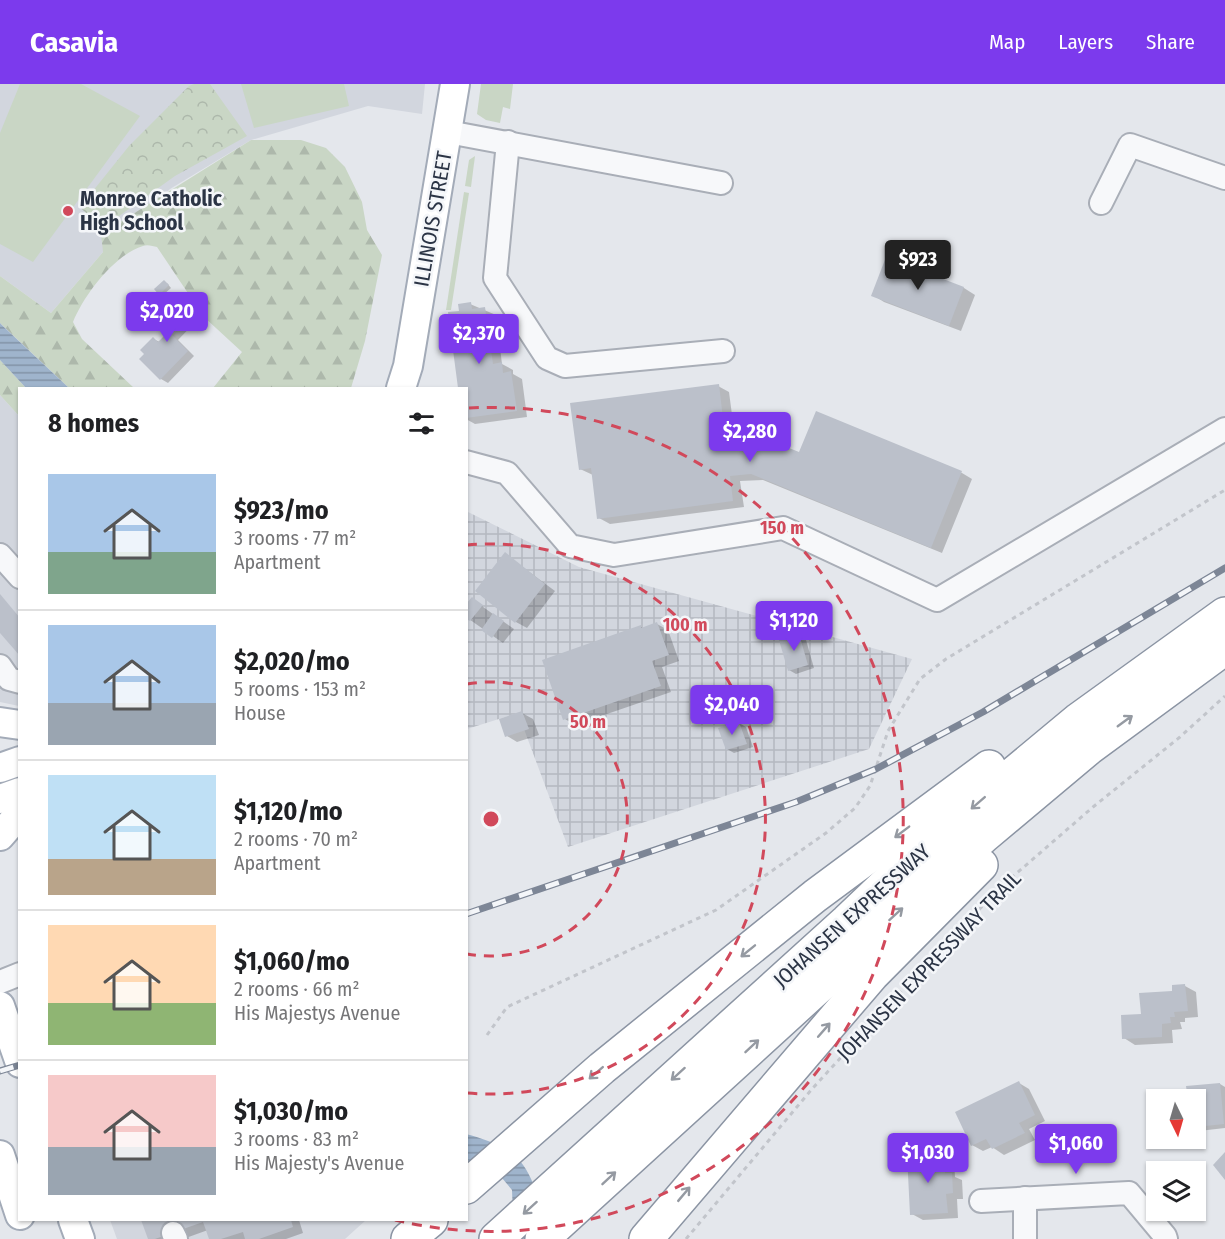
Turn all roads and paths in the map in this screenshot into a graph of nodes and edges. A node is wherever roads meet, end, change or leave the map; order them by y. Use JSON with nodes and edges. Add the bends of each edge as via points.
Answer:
{"nodes":[{"id":1,"x":455,"y":84,"type":"edge"},
{"id":2,"x":448,"y":132,"type":"junction"},
{"id":3,"x":508,"y":142,"type":"junction"},
{"id":4,"x":1225,"y":178,"type":"edge"},
{"id":5,"x":721,"y":183,"type":"dead end"},
{"id":6,"x":1101,"y":203,"type":"dead end"},
{"id":7,"x":723,"y":351,"type":"dead end"},
{"id":8,"x":401,"y":387,"type":"edge"},
{"id":9,"x":1225,"y":429,"type":"edge"},
{"id":10,"x":468,"y":463,"type":"edge"},
{"id":11,"x":1225,"y":490,"type":"edge"},
{"id":12,"x":0,"y":555,"type":"edge"},
{"id":13,"x":18,"y":575,"type":"edge"},
{"id":14,"x":1220,"y":628,"type":"edge"},
{"id":15,"x":0,"y":666,"type":"edge"},
{"id":16,"x":18,"y":681,"type":"edge"},
{"id":17,"x":1225,"y":696,"type":"edge"},
{"id":18,"x":0,"y":722,"type":"edge"},
{"id":19,"x":18,"y":725,"type":"edge"},
{"id":20,"x":1089,"y":748,"type":"junction"},
{"id":21,"x":18,"y":762,"type":"edge"},
{"id":22,"x":0,"y":768,"type":"edge"},
{"id":23,"x":18,"y":793,"type":"edge"},
{"id":24,"x":0,"y":799,"type":"edge"},
{"id":25,"x":18,"y":815,"type":"edge"},
{"id":26,"x":0,"y":836,"type":"edge"},
{"id":27,"x":18,"y":975,"type":"edge"},
{"id":28,"x":0,"y":982,"type":"edge"},
{"id":29,"x":0,"y":1006,"type":"edge"},
{"id":30,"x":487,"y":1035,"type":"dead end"},
{"id":31,"x":18,"y":1057,"type":"edge"},
{"id":32,"x":0,"y":1155,"type":"edge"},
{"id":33,"x":468,"y":1185,"type":"edge"},
{"id":34,"x":1025,"y":1198,"type":"junction"},
{"id":35,"x":981,"y":1201,"type":"dead end"},
{"id":36,"x":18,"y":1211,"type":"edge"},
{"id":37,"x":21,"y":1221,"type":"edge"},
{"id":38,"x":73,"y":1221,"type":"edge"},
{"id":39,"x":430,"y":1221,"type":"edge"},
{"id":40,"x":27,"y":1239,"type":"edge"},
{"id":41,"x":80,"y":1239,"type":"edge"},
{"id":42,"x":408,"y":1239,"type":"edge"},
{"id":43,"x":496,"y":1239,"type":"edge"},
{"id":44,"x":542,"y":1239,"type":"edge"},
{"id":45,"x":646,"y":1239,"type":"edge"},
{"id":46,"x":686,"y":1239,"type":"edge"},
{"id":47,"x":1024,"y":1239,"type":"edge"},
{"id":48,"x":1166,"y":1239,"type":"edge"}],
"edges":[{"from":1,"to":2,"type":"main road","name":"ILLINOIS STREET"},
{"from":2,"to":3,"type":"street"},
{"from":2,"to":8,"type":"main road","name":"ILLINOIS STREET"},
{"from":3,"to":5,"type":"street"},
{"from":3,"to":7,"type":"street","via":[[495,278],[547,358],[565,366]]},
{"from":4,"to":6,"type":"street","via":[[1130,145]]},
{"from":9,"to":10,"type":"street","via":[[937,600],[783,528],[614,555],[570,546],[507,473]]},
{"from":11,"to":30,"type":"path","via":[[956,653],[920,679],[888,731],[870,786],[855,808],[826,833],[716,910],[507,1007]]},
{"from":12,"to":13,"type":"street"},
{"from":20,"to":14,"type":"highway","name":"JOHANSEN EXPRESSWAY","one_way":true},
{"from":14,"to":33,"type":"highway","one_way":true,"via":[[1037,732],[844,875],[602,1068]]},
{"from":14,"to":43,"type":"highway","name":"JOHANSEN EXPRESSWAY","one_way":true,"via":[[1078,720],[983,799]]},
{"from":15,"to":16,"type":"street","via":[[9,679]]},
{"from":17,"to":46,"type":"path","name":"JOHANSEN EXPRESSWAY TRAIL","via":[[1010,879],[952,936],[812,1089]]},
{"from":18,"to":19,"type":"main road"},
{"from":44,"to":20,"type":"highway","name":"JOHANSEN EXPRESSWAY","one_way":true,"via":[[873,935]]},
{"from":45,"to":20,"type":"highway","one_way":true,"via":[[872,975],[990,857]]},
{"from":21,"to":22,"type":"main road"},
{"from":23,"to":24,"type":"main road"},
{"from":25,"to":26,"type":"main road"},
{"from":27,"to":28,"type":"street"},
{"from":29,"to":31,"type":"main road"},
{"from":32,"to":36,"type":"main road"},
{"from":34,"to":35,"type":"street"},
{"from":34,"to":47,"type":"street"},
{"from":34,"to":48,"type":"street","via":[[1129,1193]]},
{"from":37,"to":40,"type":"main road"},
{"from":38,"to":41,"type":"main road"},
{"from":39,"to":42,"type":"highway"}]}
